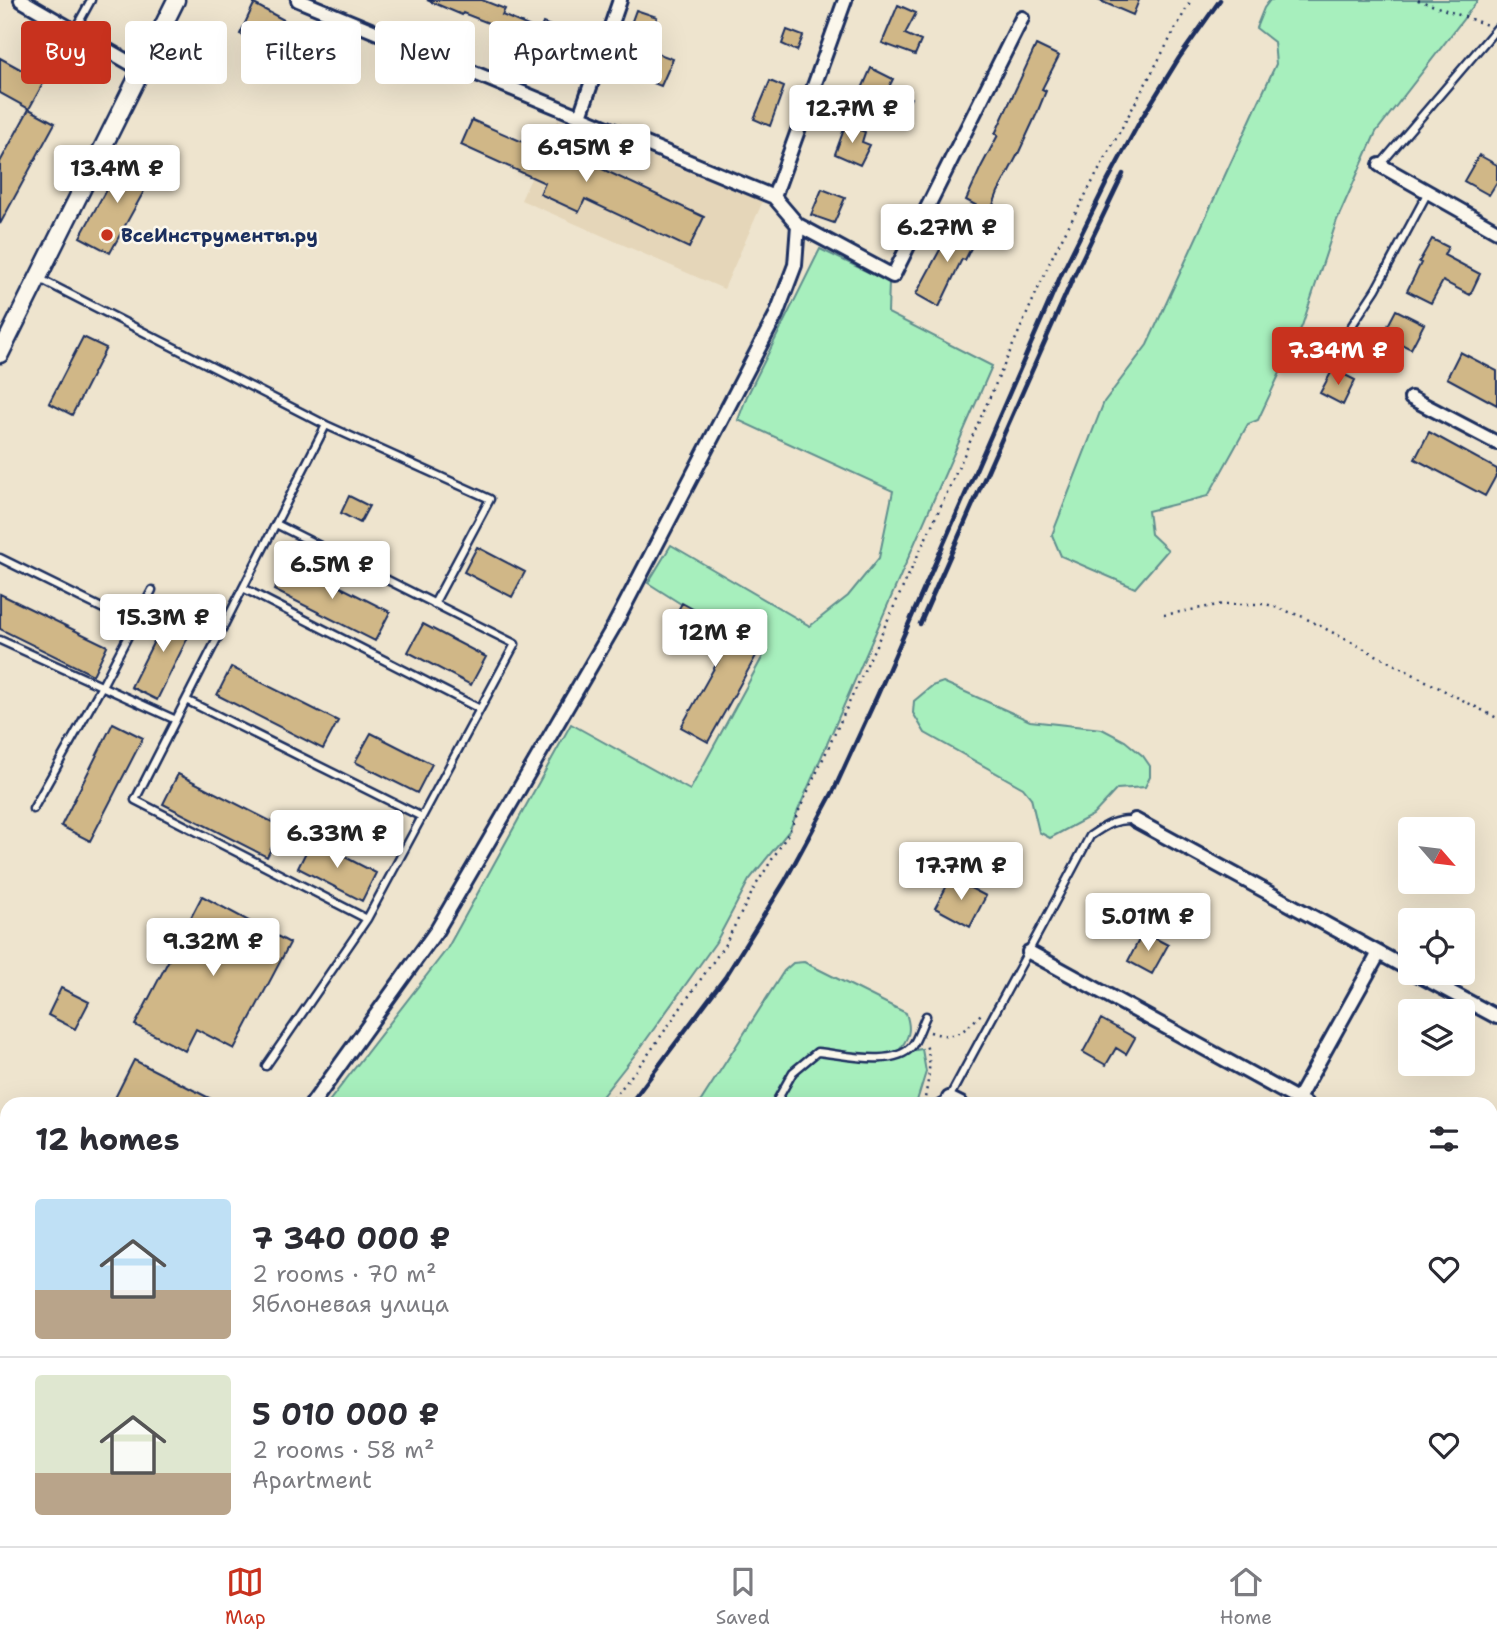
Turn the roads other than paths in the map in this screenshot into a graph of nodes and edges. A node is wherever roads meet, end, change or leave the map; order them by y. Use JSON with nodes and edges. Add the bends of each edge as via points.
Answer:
{"nodes":[{"id":1,"x":20,"y":0,"type":"edge"},
{"id":2,"x":91,"y":0,"type":"edge"},
{"id":3,"x":176,"y":0,"type":"edge"},
{"id":4,"x":298,"y":0,"type":"edge"},
{"id":5,"x":620,"y":0,"type":"edge"},
{"id":6,"x":845,"y":0,"type":"edge"},
{"id":7,"x":1022,"y":18,"type":"dead end"},
{"id":8,"x":57,"y":21,"type":"edge"},
{"id":9,"x":79,"y":21,"type":"edge"},
{"id":10,"x":166,"y":21,"type":"edge"},
{"id":11,"x":1497,"y":28,"type":"edge"},
{"id":12,"x":135,"y":84,"type":"edge"},
{"id":13,"x":580,"y":116,"type":"junction"},
{"id":14,"x":1380,"y":165,"type":"joint"},
{"id":15,"x":1429,"y":192,"type":"junction"},
{"id":16,"x":774,"y":197,"type":"junction"},
{"id":17,"x":798,"y":225,"type":"junction"},
{"id":18,"x":1497,"y":231,"type":"edge"},
{"id":19,"x":38,"y":278,"type":"junction"},
{"id":20,"x":0,"y":354,"type":"edge"},
{"id":21,"x":1333,"y":354,"type":"dead end"},
{"id":22,"x":1411,"y":398,"type":"dead end"},
{"id":23,"x":326,"y":425,"type":"junction"},
{"id":24,"x":1497,"y":443,"type":"edge"},
{"id":25,"x":276,"y":524,"type":"junction"},
{"id":26,"x":0,"y":558,"type":"edge"},
{"id":27,"x":243,"y":588,"type":"junction"},
{"id":28,"x":152,"y":590,"type":"dead end"},
{"id":29,"x":433,"y":604,"type":"junction"},
{"id":30,"x":134,"y":624,"type":"junction"},
{"id":31,"x":0,"y":640,"type":"edge"},
{"id":32,"x":102,"y":686,"type":"junction"},
{"id":33,"x":186,"y":700,"type":"junction"},
{"id":34,"x":481,"y":709,"type":"junction"},
{"id":35,"x":176,"y":720,"type":"junction"},
{"id":36,"x":33,"y":809,"type":"dead end"},
{"id":37,"x":422,"y":817,"type":"junction"},
{"id":38,"x":1135,"y":820,"type":"joint"},
{"id":39,"x":367,"y":919,"type":"junction"},
{"id":40,"x":1029,"y":952,"type":"junction"},
{"id":41,"x":1379,"y":953,"type":"junction"},
{"id":42,"x":1398,"y":963,"type":"edge"},
{"id":43,"x":1437,"y":985,"type":"edge"},
{"id":44,"x":926,"y":1016,"type":"dead end"},
{"id":45,"x":1497,"y":1017,"type":"edge"},
{"id":46,"x":265,"y":1066,"type":"dead end"},
{"id":47,"x":317,"y":1097,"type":"edge"},
{"id":48,"x":779,"y":1097,"type":"edge"},
{"id":49,"x":952,"y":1097,"type":"edge"},
{"id":50,"x":1289,"y":1097,"type":"edge"},
{"id":51,"x":1303,"y":1097,"type":"edge"}],
"edges":[{"from":1,"to":8,"type":"street"},
{"from":2,"to":9,"type":"lane"},
{"from":3,"to":10,"type":"main road"},
{"from":4,"to":13,"type":"street"},
{"from":5,"to":13,"type":"street"},
{"from":6,"to":16,"type":"street"},
{"from":7,"to":17,"type":"street","via":[[893,276]]},
{"from":11,"to":14,"type":"lane"},
{"from":12,"to":19,"type":"main road"},
{"from":13,"to":16,"type":"street"},
{"from":14,"to":15,"type":"street"},
{"from":15,"to":18,"type":"street"},
{"from":15,"to":21,"type":"lane","via":[[1376,289]]},
{"from":16,"to":17,"type":"street"},
{"from":17,"to":47,"type":"street","via":[[796,265],[776,315],[614,626],[437,930]]},
{"from":19,"to":20,"type":"main road"},
{"from":19,"to":23,"type":"lane"},
{"from":22,"to":24,"type":"street"},
{"from":23,"to":25,"type":"lane"},
{"from":23,"to":29,"type":"lane","via":[[490,499]]},
{"from":25,"to":27,"type":"lane"},
{"from":25,"to":29,"type":"lane"},
{"from":26,"to":30,"type":"lane"},
{"from":27,"to":33,"type":"lane"},
{"from":27,"to":34,"type":"lane"},
{"from":28,"to":30,"type":"lane"},
{"from":29,"to":34,"type":"lane","via":[[515,645]]},
{"from":30,"to":32,"type":"lane"},
{"from":31,"to":32,"type":"lane"},
{"from":32,"to":35,"type":"lane"},
{"from":32,"to":36,"type":"lane"},
{"from":33,"to":35,"type":"lane"},
{"from":33,"to":37,"type":"lane"},
{"from":34,"to":37,"type":"lane"},
{"from":35,"to":39,"type":"lane","via":[[135,800]]},
{"from":37,"to":39,"type":"lane"},
{"from":38,"to":40,"type":"lane","via":[[1121,819],[1090,836]]},
{"from":38,"to":41,"type":"street"},
{"from":39,"to":46,"type":"lane"},
{"from":40,"to":49,"type":"lane"},
{"from":40,"to":50,"type":"street"},
{"from":41,"to":42,"type":"street"},
{"from":41,"to":51,"type":"street"},
{"from":43,"to":45,"type":"street"},
{"from":44,"to":48,"type":"lane","via":[[912,1046],[898,1055],[884,1059],[817,1052],[793,1072]]}]}
